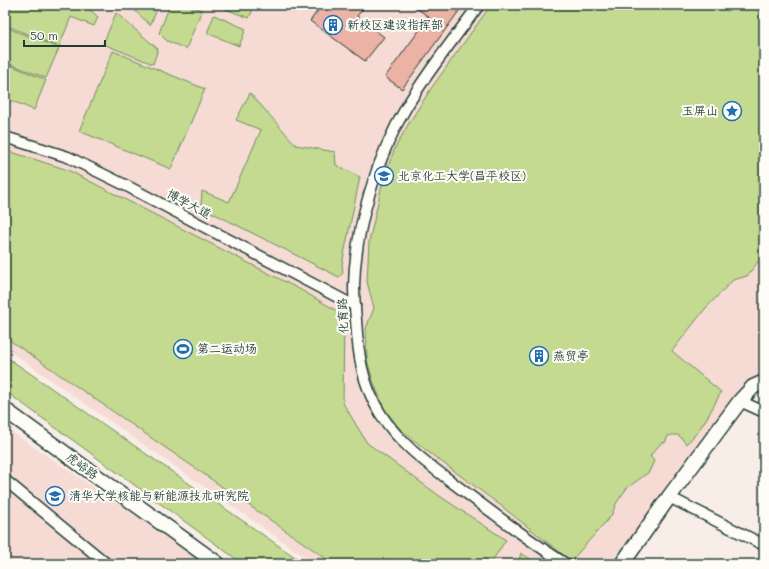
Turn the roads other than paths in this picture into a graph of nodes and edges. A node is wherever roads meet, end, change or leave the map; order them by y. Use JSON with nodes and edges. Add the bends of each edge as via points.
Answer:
{"nodes":[{"id":1,"x":479,"y":5,"type":"edge"},
{"id":2,"x":5,"y":137,"type":"edge"},
{"id":3,"x":355,"y":305,"type":"junction"},
{"id":4,"x":764,"y":382,"type":"edge"},
{"id":5,"x":740,"y":400,"type":"junction"},
{"id":6,"x":5,"y":410,"type":"edge"},
{"id":7,"x":764,"y":412,"type":"edge"},
{"id":8,"x":5,"y":480,"type":"edge"},
{"id":9,"x":669,"y":497,"type":"junction"},
{"id":10,"x":764,"y":545,"type":"edge"},
{"id":11,"x":107,"y":564,"type":"edge"},
{"id":12,"x":218,"y":564,"type":"edge"},
{"id":13,"x":566,"y":564,"type":"edge"},
{"id":14,"x":622,"y":564,"type":"edge"}],
"edges":[{"from":1,"to":3,"type":"street","name":"化育路","via":[[407,106],[382,155],[373,181],[357,252]]},
{"from":2,"to":3,"type":"street","name":"博学大道","via":[[68,157]]},
{"from":3,"to":13,"type":"street","name":"化育路","via":[[361,369],[372,399],[390,427],[432,467],[536,546]]},
{"from":4,"to":5,"type":"street"},
{"from":5,"to":7,"type":"street"},
{"from":5,"to":9,"type":"street"},
{"from":6,"to":12,"type":"street","name":"虎峪路"},
{"from":8,"to":11,"type":"street"},
{"from":9,"to":10,"type":"street"},
{"from":9,"to":14,"type":"street"}]}
